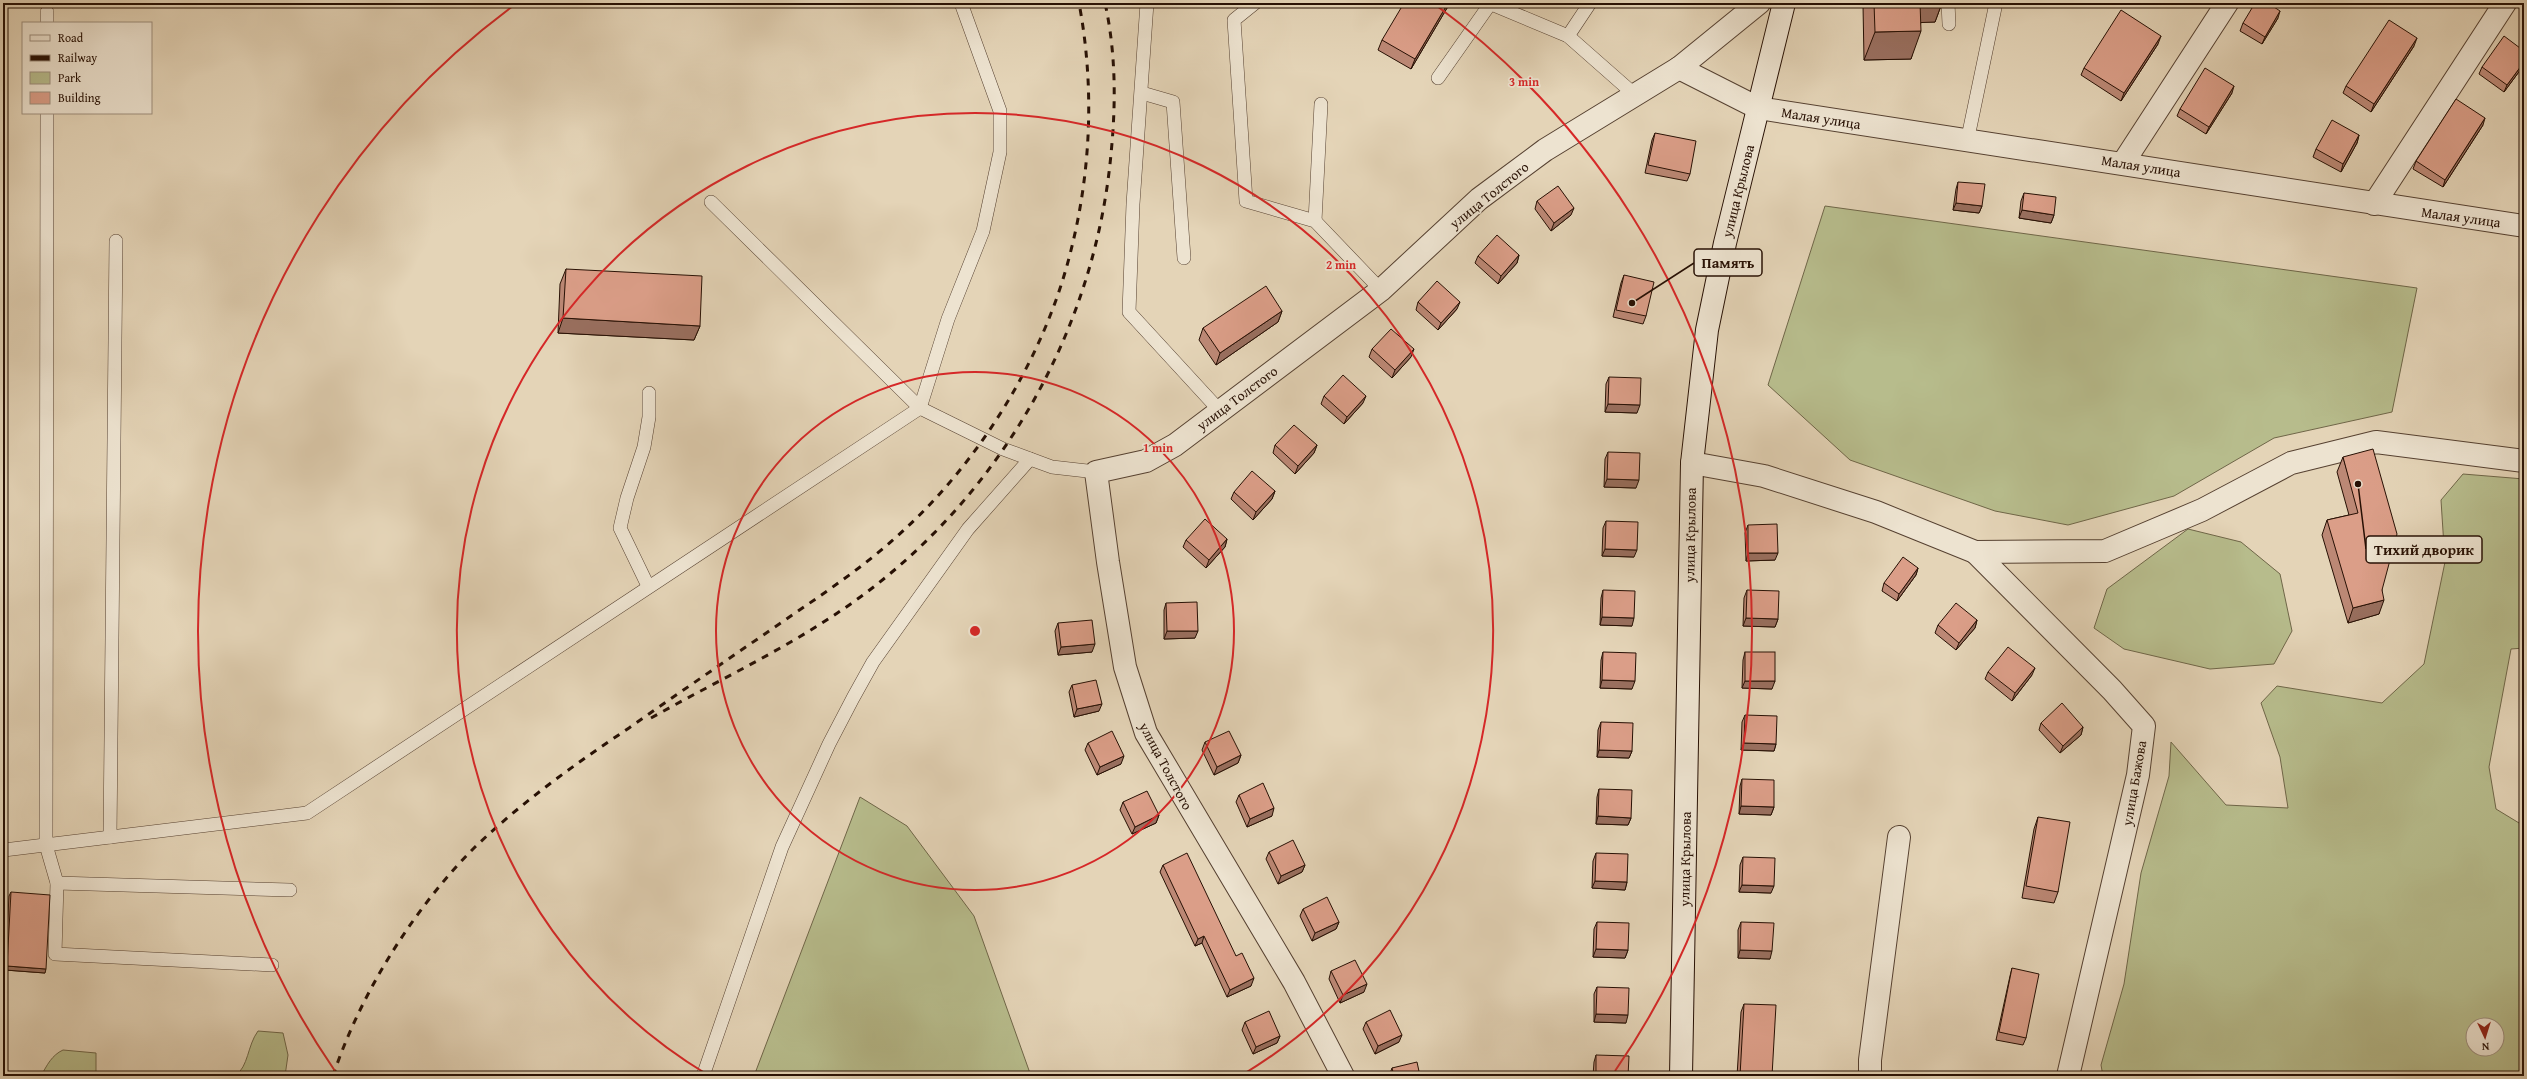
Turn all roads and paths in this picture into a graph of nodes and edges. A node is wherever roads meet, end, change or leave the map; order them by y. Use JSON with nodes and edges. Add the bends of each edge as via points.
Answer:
{"nodes":[{"id":1,"x":961,"y":3,"type":"edge"},
{"id":2,"x":1147,"y":3,"type":"edge"},
{"id":3,"x":1255,"y":3,"type":"edge"},
{"id":4,"x":1590,"y":3,"type":"edge"},
{"id":5,"x":1759,"y":3,"type":"edge"},
{"id":6,"x":1784,"y":3,"type":"edge"},
{"id":7,"x":1948,"y":3,"type":"edge"},
{"id":8,"x":1996,"y":3,"type":"edge"},
{"id":9,"x":2227,"y":3,"type":"edge"},
{"id":10,"x":2505,"y":3,"type":"edge"},
{"id":11,"x":1490,"y":4,"type":"edge"},
{"id":12,"x":1949,"y":24,"type":"dead end"},
{"id":13,"x":1568,"y":36,"type":"junction"},
{"id":14,"x":1679,"y":68,"type":"junction"},
{"id":15,"x":1438,"y":78,"type":"dead end"},
{"id":16,"x":1142,"y":93,"type":"junction"},
{"id":17,"x":1635,"y":95,"type":"junction"},
{"id":18,"x":1321,"y":104,"type":"dead end"},
{"id":19,"x":1758,"y":108,"type":"junction"},
{"id":20,"x":47,"y":114,"type":"edge"},
{"id":21,"x":1967,"y":142,"type":"junction"},
{"id":22,"x":2123,"y":163,"type":"junction"},
{"id":23,"x":710,"y":202,"type":"dead end"},
{"id":24,"x":2374,"y":204,"type":"junction"},
{"id":25,"x":1315,"y":221,"type":"junction"},
{"id":26,"x":2524,"y":226,"type":"edge"},
{"id":27,"x":116,"y":241,"type":"dead end"},
{"id":28,"x":1184,"y":258,"type":"dead end"},
{"id":29,"x":1381,"y":290,"type":"junction"},
{"id":30,"x":650,"y":393,"type":"dead end"},
{"id":31,"x":920,"y":408,"type":"junction"},
{"id":32,"x":1220,"y":411,"type":"junction"},
{"id":33,"x":1030,"y":458,"type":"junction"},
{"id":34,"x":2524,"y":461,"type":"edge"},
{"id":35,"x":1692,"y":463,"type":"junction"},
{"id":36,"x":1096,"y":472,"type":"junction"},
{"id":37,"x":1975,"y":552,"type":"junction"},
{"id":38,"x":648,"y":586,"type":"junction"},
{"id":39,"x":110,"y":837,"type":"junction"},
{"id":40,"x":1899,"y":837,"type":"dead end"},
{"id":41,"x":46,"y":845,"type":"junction"},
{"id":42,"x":4,"y":850,"type":"dead end"},
{"id":43,"x":57,"y":882,"type":"junction"},
{"id":44,"x":290,"y":890,"type":"dead end"},
{"id":45,"x":272,"y":965,"type":"dead end"},
{"id":46,"x":703,"y":1076,"type":"edge"},
{"id":47,"x":1342,"y":1076,"type":"edge"},
{"id":48,"x":1681,"y":1076,"type":"edge"},
{"id":49,"x":1870,"y":1076,"type":"edge"},
{"id":50,"x":2068,"y":1076,"type":"edge"}],
"edges":[{"from":1,"to":31,"type":"lane","via":[[1000,111],[1000,152],[983,231],[948,319]]},
{"from":2,"to":16,"type":"lane"},
{"from":3,"to":25,"type":"lane","via":[[1234,20],[1246,201]]},
{"from":4,"to":13,"type":"lane"},
{"from":5,"to":14,"type":"street","name":"улица Толстого"},
{"from":6,"to":19,"type":"street","name":"улица Крылова"},
{"from":7,"to":12,"type":"lane"},
{"from":8,"to":21,"type":"lane"},
{"from":9,"to":22,"type":"street"},
{"from":10,"to":24,"type":"street"},
{"from":11,"to":13,"type":"lane"},
{"from":11,"to":15,"type":"lane"},
{"from":13,"to":17,"type":"lane"},
{"from":14,"to":17,"type":"street","name":"улица Толстого"},
{"from":14,"to":19,"type":"street","name":"Малая улица"},
{"from":16,"to":28,"type":"lane","via":[[1173,102]]},
{"from":16,"to":32,"type":"lane","via":[[1133,204],[1129,312]]},
{"from":17,"to":29,"type":"street","name":"улица Толстого","via":[[1545,150],[1479,199]]},
{"from":18,"to":25,"type":"lane"},
{"from":19,"to":21,"type":"street","name":"Малая улица"},
{"from":19,"to":35,"type":"street","name":"улица Крылова","via":[[1706,330]]},
{"from":20,"to":41,"type":"lane"},
{"from":21,"to":22,"type":"street","name":"Малая улица"},
{"from":22,"to":24,"type":"street","name":"Малая улица"},
{"from":23,"to":31,"type":"lane"},
{"from":24,"to":26,"type":"street","name":"Малая улица"},
{"from":25,"to":29,"type":"lane"},
{"from":27,"to":39,"type":"lane"},
{"from":29,"to":32,"type":"street","name":"улица Толстого"},
{"from":30,"to":38,"type":"lane","via":[[644,447],[620,528]]},
{"from":31,"to":33,"type":"lane","via":[[1003,449]]},
{"from":31,"to":38,"type":"lane"},
{"from":32,"to":36,"type":"street","name":"улица Толстого","via":[[1175,445],[1146,461]]},
{"from":33,"to":36,"type":"lane","via":[[1059,468]]},
{"from":33,"to":46,"type":"lane","via":[[968,529],[920,594],[873,662],[846,711],[782,847]]},
{"from":34,"to":37,"type":"street","via":[[2376,442],[2291,462],[2202,510],[2105,551]]},
{"from":35,"to":37,"type":"street","via":[[1764,476],[1876,512]]},
{"from":35,"to":48,"type":"street","name":"улица Крылова"},
{"from":36,"to":47,"type":"street","name":"улица Толстого","via":[[1125,667],[1146,733],[1294,982]]},
{"from":37,"to":50,"type":"street","name":"улица Бажова","via":[[2112,690],[2144,726],[2138,775]]},
{"from":38,"to":39,"type":"lane","via":[[307,813]]},
{"from":39,"to":41,"type":"lane"},
{"from":40,"to":49,"type":"street"},
{"from":41,"to":42,"type":"lane"},
{"from":41,"to":43,"type":"lane"},
{"from":43,"to":44,"type":"lane"},
{"from":43,"to":45,"type":"lane","via":[[55,954]]}]}
